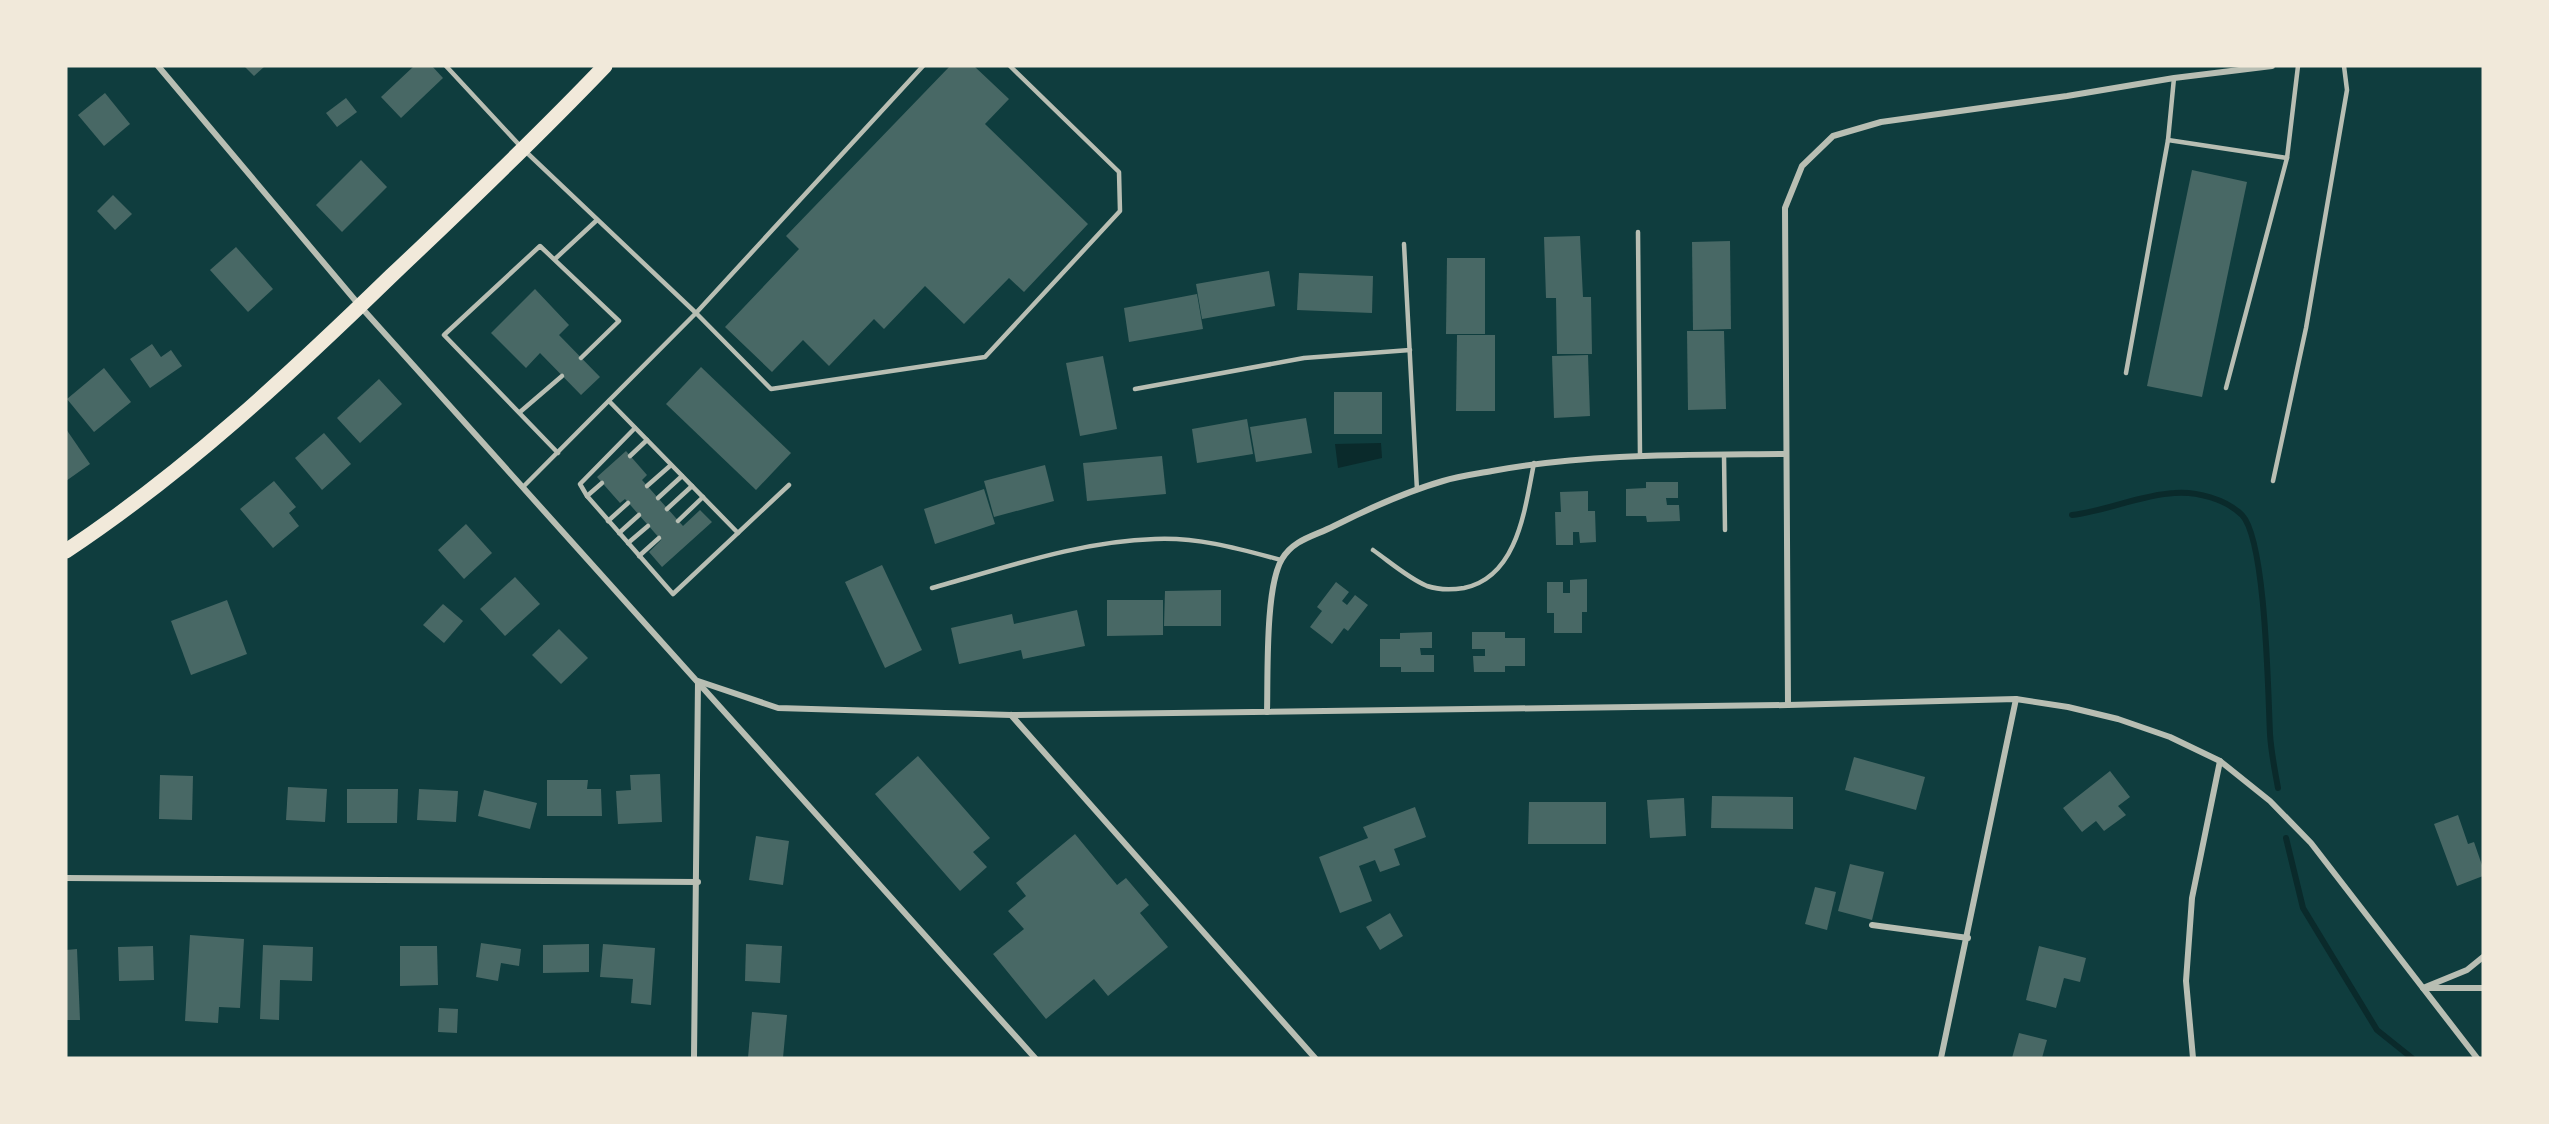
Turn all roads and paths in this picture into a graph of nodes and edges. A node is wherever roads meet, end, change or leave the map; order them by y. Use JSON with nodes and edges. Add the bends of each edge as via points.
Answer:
{"nodes":[{"id":1,"x":158,"y":66,"type":"edge"},
{"id":2,"x":446,"y":66,"type":"edge"},
{"id":3,"x":605,"y":66,"type":"edge"},
{"id":4,"x":923,"y":66,"type":"edge"},
{"id":5,"x":1010,"y":66,"type":"edge"},
{"id":6,"x":2272,"y":66,"type":"edge"},
{"id":7,"x":2298,"y":66,"type":"edge"},
{"id":8,"x":2344,"y":66,"type":"edge"},
{"id":9,"x":2174,"y":78,"type":"junction"},
{"id":10,"x":2168,"y":140,"type":"junction"},
{"id":11,"x":524,"y":149,"type":"junction"},
{"id":12,"x":2287,"y":158,"type":"junction"},
{"id":13,"x":597,"y":220,"type":"junction"},
{"id":14,"x":1638,"y":232,"type":"dead end"},
{"id":15,"x":1404,"y":244,"type":"dead end"},
{"id":16,"x":555,"y":259,"type":"junction"},
{"id":17,"x":360,"y":306,"type":"junction"},
{"id":18,"x":696,"y":313,"type":"junction"},
{"id":19,"x":1410,"y":350,"type":"junction"},
{"id":20,"x":581,"y":358,"type":"dead end"},
{"id":21,"x":2126,"y":373,"type":"dead end"},
{"id":22,"x":562,"y":376,"type":"dead end"},
{"id":23,"x":2226,"y":388,"type":"dead end"},
{"id":24,"x":1135,"y":389,"type":"dead end"},
{"id":25,"x":609,"y":401,"type":"junction"},
{"id":26,"x":520,"y":412,"type":"junction"},
{"id":27,"x":635,"y":428,"type":"junction"},
{"id":28,"x":647,"y":440,"type":"junction"},
{"id":29,"x":558,"y":453,"type":"junction"},
{"id":30,"x":1786,"y":454,"type":"junction"},
{"id":31,"x":1724,"y":455,"type":"junction"},
{"id":32,"x":630,"y":456,"type":"dead end"},
{"id":33,"x":1640,"y":456,"type":"junction"},
{"id":34,"x":1534,"y":463,"type":"junction"},
{"id":35,"x":671,"y":465,"type":"junction"},
{"id":36,"x":682,"y":476,"type":"junction"},
{"id":37,"x":2273,"y":481,"type":"dead end"},
{"id":38,"x":602,"y":483,"type":"dead end"},
{"id":39,"x":789,"y":485,"type":"dead end"},
{"id":40,"x":647,"y":486,"type":"dead end"},
{"id":41,"x":692,"y":486,"type":"junction"},
{"id":42,"x":523,"y":487,"type":"junction"},
{"id":43,"x":1417,"y":490,"type":"junction"},
{"id":44,"x":586,"y":496,"type":"junction"},
{"id":45,"x":658,"y":498,"type":"dead end"},
{"id":46,"x":703,"y":498,"type":"junction"},
{"id":47,"x":628,"y":503,"type":"dead end"},
{"id":48,"x":668,"y":509,"type":"dead end"},
{"id":49,"x":639,"y":515,"type":"dead end"},
{"id":50,"x":609,"y":521,"type":"junction"},
{"id":51,"x":678,"y":521,"type":"dead end"},
{"id":52,"x":648,"y":526,"type":"dead end"},
{"id":53,"x":1725,"y":530,"type":"dead end"},
{"id":54,"x":619,"y":533,"type":"junction"},
{"id":55,"x":738,"y":533,"type":"junction"},
{"id":56,"x":659,"y":538,"type":"dead end"},
{"id":57,"x":628,"y":543,"type":"junction"},
{"id":58,"x":1373,"y":550,"type":"dead end"},
{"id":59,"x":66,"y":551,"type":"edge"},
{"id":60,"x":639,"y":556,"type":"junction"},
{"id":61,"x":1281,"y":560,"type":"junction"},
{"id":62,"x":932,"y":588,"type":"dead end"},
{"id":63,"x":698,"y":681,"type":"junction"},
{"id":64,"x":2016,"y":699,"type":"junction"},
{"id":65,"x":1788,"y":705,"type":"junction"},
{"id":66,"x":1267,"y":712,"type":"junction"},
{"id":67,"x":1011,"y":715,"type":"junction"},
{"id":68,"x":2220,"y":761,"type":"junction"},
{"id":69,"x":66,"y":878,"type":"edge"},
{"id":70,"x":698,"y":882,"type":"junction"},
{"id":71,"x":1872,"y":925,"type":"dead end"},
{"id":72,"x":1968,"y":938,"type":"junction"},
{"id":73,"x":2483,"y":957,"type":"edge"},
{"id":74,"x":2423,"y":988,"type":"junction"},
{"id":75,"x":2483,"y":988,"type":"edge"},
{"id":76,"x":694,"y":1058,"type":"edge"},
{"id":77,"x":1035,"y":1058,"type":"edge"},
{"id":78,"x":1315,"y":1058,"type":"edge"},
{"id":79,"x":1941,"y":1058,"type":"edge"},
{"id":80,"x":2193,"y":1058,"type":"edge"},
{"id":81,"x":2477,"y":1058,"type":"edge"}],
"edges":[{"from":1,"to":17,"type":"street"},
{"from":2,"to":11,"type":"lane"},
{"from":3,"to":11,"type":"main road"},
{"from":4,"to":18,"type":"lane"},
{"from":5,"to":18,"type":"lane","via":[[1119,172],[1120,211],[985,357],[771,389]]},
{"from":6,"to":9,"type":"street"},
{"from":7,"to":12,"type":"lane"},
{"from":8,"to":37,"type":"lane","via":[[2347,90],[2306,328]]},
{"from":9,"to":10,"type":"lane"},
{"from":9,"to":30,"type":"street","via":[[1881,122],[1833,136],[1825,143],[1802,166],[1785,208]]},
{"from":10,"to":12,"type":"lane"},
{"from":10,"to":21,"type":"lane"},
{"from":11,"to":13,"type":"lane"},
{"from":11,"to":17,"type":"main road"},
{"from":12,"to":23,"type":"lane"},
{"from":13,"to":16,"type":"lane"},
{"from":13,"to":18,"type":"lane"},
{"from":14,"to":33,"type":"lane"},
{"from":15,"to":19,"type":"lane"},
{"from":16,"to":20,"type":"lane","via":[[619,321]]},
{"from":16,"to":26,"type":"lane","via":[[540,246],[444,335]]},
{"from":17,"to":42,"type":"street"},
{"from":17,"to":59,"type":"main road","via":[[250,409],[124,512]]},
{"from":18,"to":25,"type":"lane"},
{"from":19,"to":24,"type":"lane","via":[[1304,358]]},
{"from":19,"to":43,"type":"lane"},
{"from":22,"to":26,"type":"lane"},
{"from":25,"to":27,"type":"lane"},
{"from":25,"to":29,"type":"lane"},
{"from":26,"to":29,"type":"lane"},
{"from":27,"to":28,"type":"lane"},
{"from":27,"to":44,"type":"lane","via":[[583,479],[580,484]]},
{"from":28,"to":32,"type":"lane"},
{"from":28,"to":35,"type":"lane"},
{"from":29,"to":42,"type":"lane"},
{"from":30,"to":31,"type":"street"},
{"from":30,"to":65,"type":"street"},
{"from":31,"to":33,"type":"street"},
{"from":31,"to":53,"type":"lane"},
{"from":33,"to":34,"type":"street"},
{"from":34,"to":43,"type":"street","via":[[1445,480]]},
{"from":34,"to":58,"type":"lane","via":[[1522,520],[1510,551],[1488,578],[1472,586],[1439,589],[1426,585]]},
{"from":35,"to":36,"type":"lane"},
{"from":35,"to":40,"type":"lane"},
{"from":36,"to":41,"type":"lane"},
{"from":36,"to":45,"type":"lane"},
{"from":38,"to":44,"type":"lane"},
{"from":39,"to":55,"type":"lane"},
{"from":41,"to":46,"type":"lane"},
{"from":41,"to":48,"type":"lane"},
{"from":42,"to":63,"type":"street"},
{"from":43,"to":61,"type":"street","via":[[1304,538]]},
{"from":44,"to":50,"type":"lane"},
{"from":46,"to":51,"type":"lane"},
{"from":46,"to":55,"type":"lane"},
{"from":47,"to":50,"type":"lane"},
{"from":49,"to":54,"type":"lane"},
{"from":50,"to":54,"type":"lane"},
{"from":52,"to":57,"type":"lane"},
{"from":54,"to":57,"type":"lane"},
{"from":55,"to":60,"type":"lane","via":[[673,594]]},
{"from":56,"to":60,"type":"lane"},
{"from":57,"to":60,"type":"lane"},
{"from":61,"to":62,"type":"lane","via":[[1219,543],[1155,539],[1047,556]]},
{"from":61,"to":66,"type":"street","via":[[1269,627]]},
{"from":63,"to":67,"type":"street","via":[[778,708]]},
{"from":63,"to":70,"type":"street"},
{"from":63,"to":77,"type":"street"},
{"from":64,"to":65,"type":"street"},
{"from":64,"to":68,"type":"street","via":[[2068,706],[2118,719],[2170,737]]},
{"from":64,"to":72,"type":"street"},
{"from":65,"to":66,"type":"street"},
{"from":66,"to":67,"type":"street"},
{"from":67,"to":78,"type":"street"},
{"from":68,"to":74,"type":"street","via":[[2270,801],[2311,843]]},
{"from":68,"to":80,"type":"street","via":[[2192,898],[2186,981]]},
{"from":69,"to":70,"type":"street"},
{"from":70,"to":76,"type":"street"},
{"from":71,"to":72,"type":"street"},
{"from":72,"to":79,"type":"street"},
{"from":73,"to":74,"type":"street","via":[[2467,970]]},
{"from":74,"to":75,"type":"street"},
{"from":74,"to":81,"type":"street"}]}
